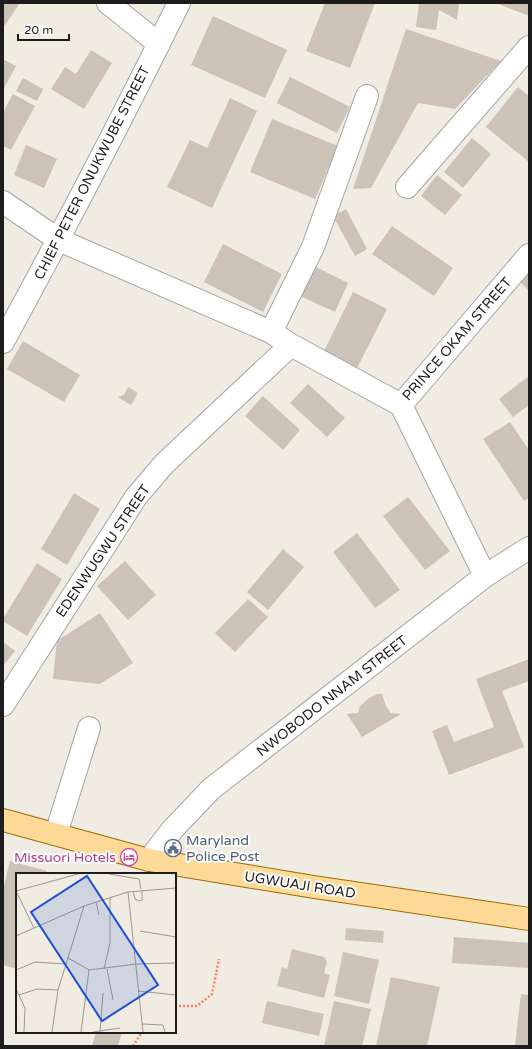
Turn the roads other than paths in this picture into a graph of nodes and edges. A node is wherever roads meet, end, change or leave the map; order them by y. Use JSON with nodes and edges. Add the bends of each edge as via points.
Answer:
{"nodes":[{"id":1,"x":108,"y":3,"type":"edge"},
{"id":2,"x":180,"y":3,"type":"edge"},
{"id":3,"x":159,"y":44,"type":"junction"},
{"id":4,"x":529,"y":47,"type":"edge"},
{"id":5,"x":367,"y":96,"type":"dead end"},
{"id":6,"x":407,"y":187,"type":"dead end"},
{"id":7,"x":3,"y":202,"type":"edge"},
{"id":8,"x":59,"y":240,"type":"junction"},
{"id":9,"x":529,"y":255,"type":"edge"},
{"id":10,"x":271,"y":332,"type":"junction"},
{"id":11,"x":3,"y":342,"type":"edge"},
{"id":12,"x":290,"y":345,"type":"junction"},
{"id":13,"x":401,"y":405,"type":"junction"},
{"id":14,"x":528,"y":550,"type":"edge"},
{"id":15,"x":485,"y":576,"type":"junction"},
{"id":16,"x":3,"y":705,"type":"edge"},
{"id":17,"x":89,"y":728,"type":"dead end"},
{"id":18,"x":3,"y":820,"type":"edge"},
{"id":19,"x":56,"y":834,"type":"junction"},
{"id":20,"x":149,"y":860,"type":"junction"},
{"id":21,"x":529,"y":920,"type":"edge"}],
"edges":[{"from":1,"to":3,"type":"street"},
{"from":2,"to":3,"type":"street","name":"CHIEF PETER ONUKWUBE STREET"},
{"from":3,"to":8,"type":"street","name":"CHIEF PETER ONUKWUBE STREET"},
{"from":4,"to":6,"type":"street"},
{"from":5,"to":10,"type":"street","via":[[313,246]]},
{"from":7,"to":8,"type":"street"},
{"from":8,"to":10,"type":"street"},
{"from":8,"to":11,"type":"street","name":"CHIEF PETER ONUKWUBE STREET"},
{"from":9,"to":13,"type":"street","name":"PRINCE OKAM STREET"},
{"from":10,"to":12,"type":"street"},
{"from":12,"to":13,"type":"street"},
{"from":12,"to":16,"type":"street","name":"EDENWUGWU STREET","via":[[164,464],[136,497]]},
{"from":13,"to":15,"type":"street"},
{"from":14,"to":15,"type":"street","name":"NWOBODO NNAM STREET"},
{"from":15,"to":20,"type":"street","name":"NWOBODO NNAM STREET","via":[[211,790],[172,830]]},
{"from":17,"to":19,"type":"street"},
{"from":18,"to":19,"type":"main road","name":"UGWUAJI ROAD"},
{"from":19,"to":20,"type":"main road","name":"UGWUAJI ROAD"},
{"from":20,"to":21,"type":"main road","name":"UGWUAJI ROAD"}]}
